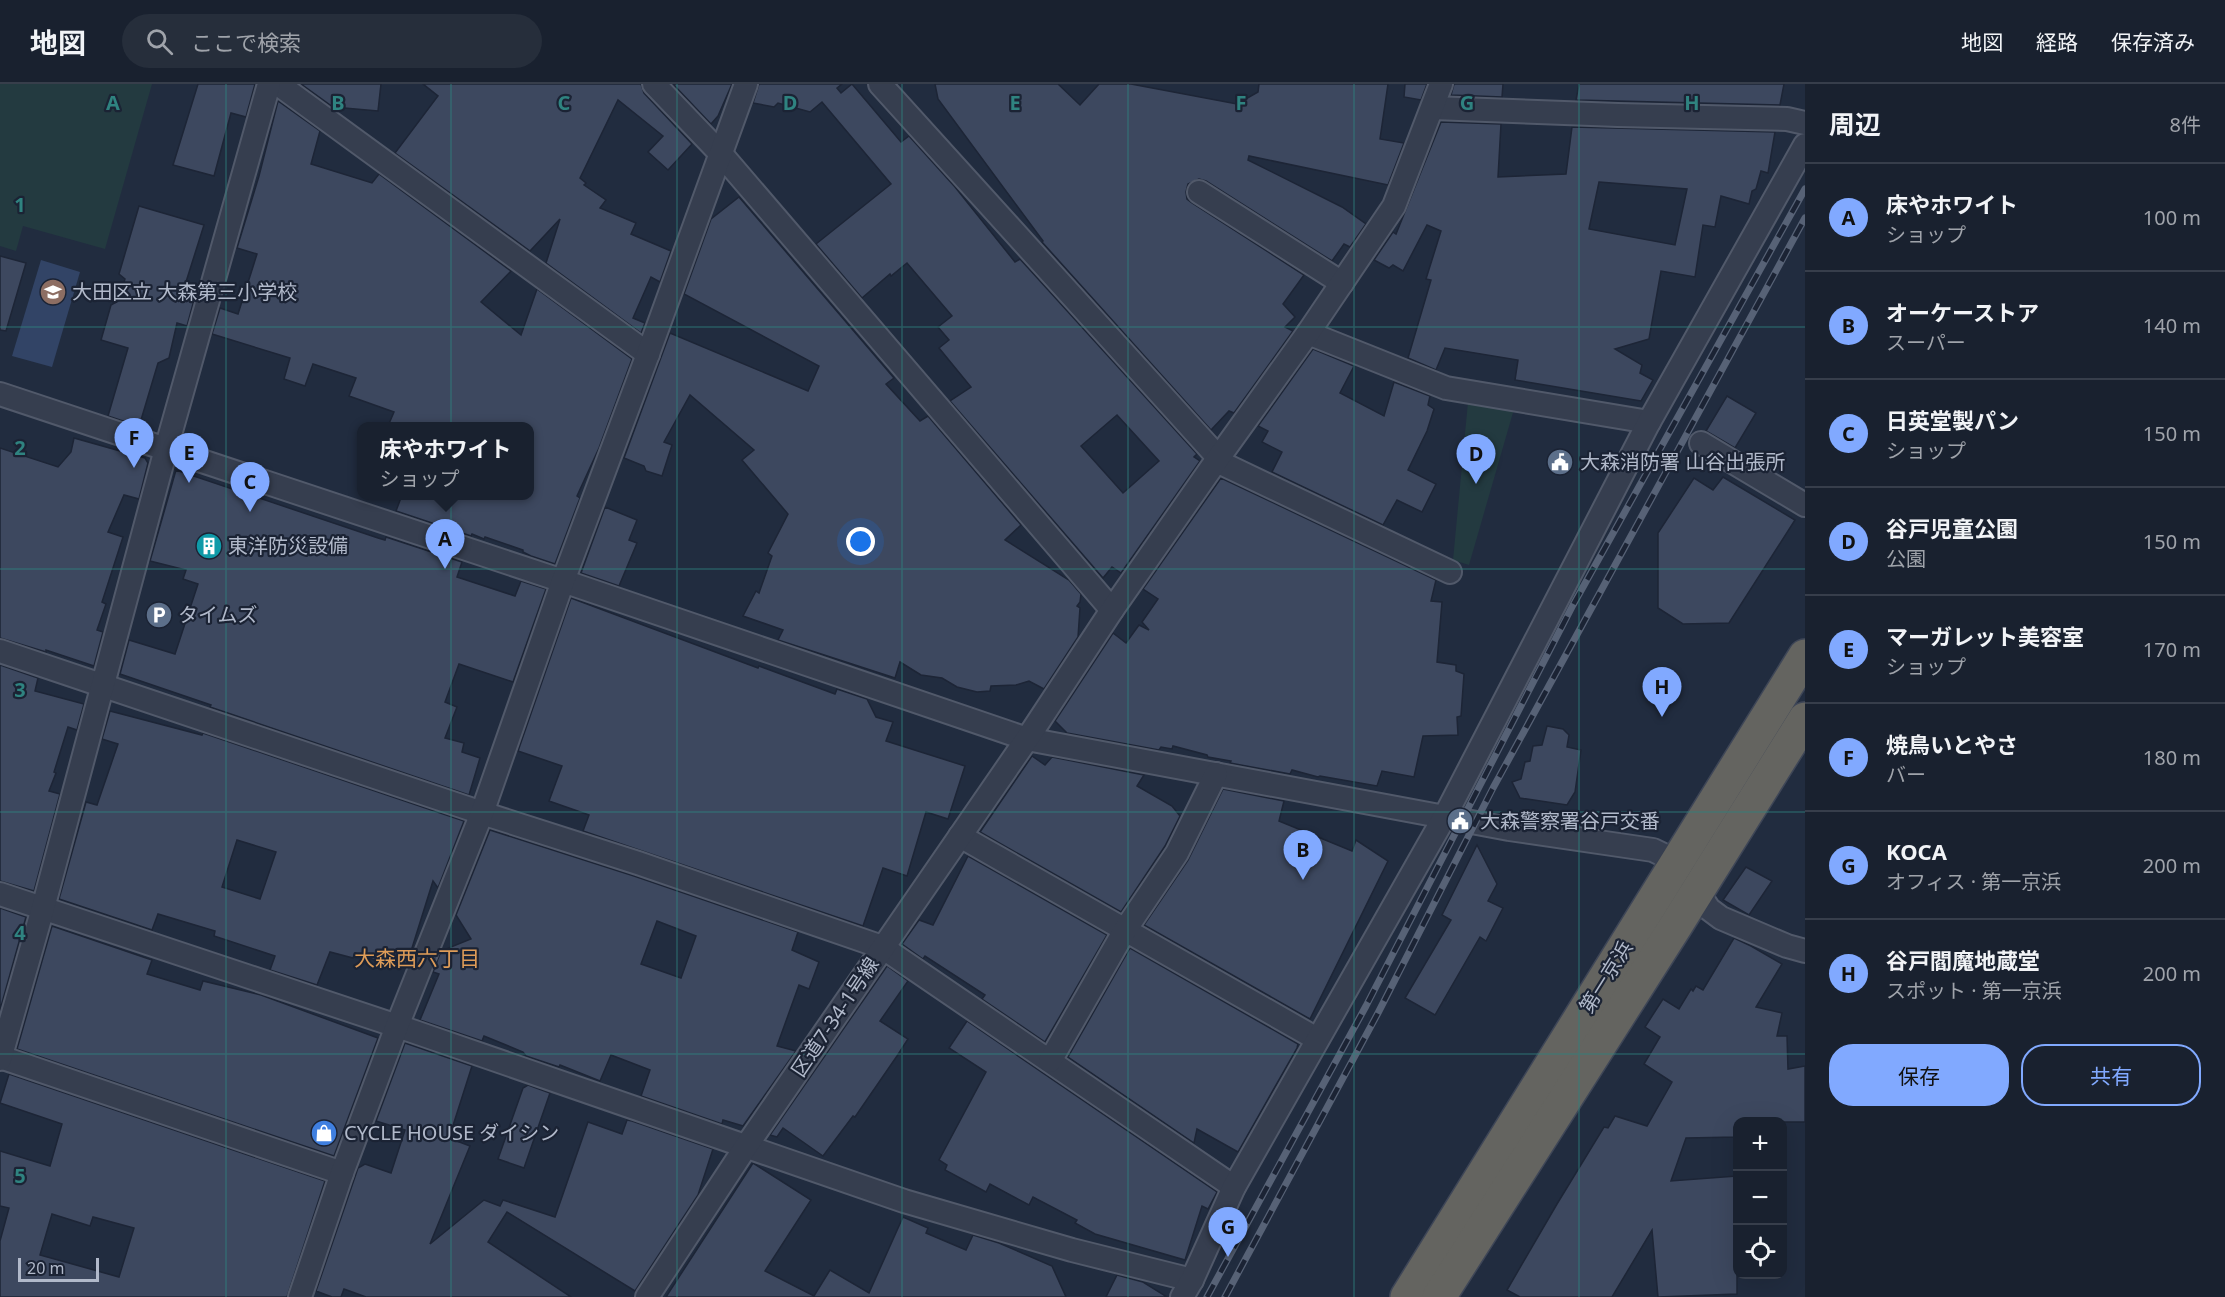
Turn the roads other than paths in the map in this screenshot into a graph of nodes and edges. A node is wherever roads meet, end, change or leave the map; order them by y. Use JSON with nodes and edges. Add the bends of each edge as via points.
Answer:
{"nodes":[{"id":1,"x":269,"y":84,"type":"edge"},
{"id":2,"x":278,"y":84,"type":"edge"},
{"id":3,"x":654,"y":84,"type":"edge"},
{"id":4,"x":746,"y":84,"type":"edge"},
{"id":5,"x":880,"y":84,"type":"edge"},
{"id":6,"x":1440,"y":84,"type":"edge"},
{"id":7,"x":1433,"y":108,"type":"junction"},
{"id":8,"x":1805,"y":123,"type":"edge"},
{"id":9,"x":1805,"y":145,"type":"edge"},
{"id":10,"x":721,"y":154,"type":"junction"},
{"id":11,"x":1199,"y":192,"type":"dead end"},
{"id":12,"x":1342,"y":283,"type":"junction"},
{"id":13,"x":1308,"y":333,"type":"junction"},
{"id":14,"x":648,"y":354,"type":"junction"},
{"id":15,"x":0,"y":394,"type":"edge"},
{"id":16,"x":1649,"y":422,"type":"junction"},
{"id":17,"x":1701,"y":443,"type":"dead end"},
{"id":18,"x":166,"y":449,"type":"junction"},
{"id":19,"x":1219,"y":457,"type":"junction"},
{"id":20,"x":1805,"y":505,"type":"edge"},
{"id":21,"x":1450,"y":572,"type":"dead end"},
{"id":22,"x":563,"y":581,"type":"junction"},
{"id":23,"x":1112,"y":610,"type":"junction"},
{"id":24,"x":0,"y":651,"type":"edge"},
{"id":25,"x":1805,"y":656,"type":"edge"},
{"id":26,"x":102,"y":684,"type":"junction"},
{"id":27,"x":1805,"y":718,"type":"edge"},
{"id":28,"x":1027,"y":739,"type":"junction"},
{"id":29,"x":1216,"y":774,"type":"junction"},
{"id":30,"x":482,"y":813,"type":"junction"},
{"id":31,"x":1445,"y":816,"type":"junction"},
{"id":32,"x":960,"y":836,"type":"junction"},
{"id":33,"x":1678,"y":862,"type":"junction"},
{"id":34,"x":1696,"y":892,"type":"junction"},
{"id":35,"x":0,"y":894,"type":"edge"},
{"id":36,"x":43,"y":908,"type":"junction"},
{"id":37,"x":1125,"y":930,"type":"junction"},
{"id":38,"x":882,"y":947,"type":"junction"},
{"id":39,"x":1805,"y":951,"type":"edge"},
{"id":40,"x":397,"y":1026,"type":"junction"},
{"id":41,"x":1317,"y":1039,"type":"junction"},
{"id":42,"x":0,"y":1058,"type":"edge"},
{"id":43,"x":1050,"y":1061,"type":"junction"},
{"id":44,"x":747,"y":1145,"type":"junction"},
{"id":45,"x":342,"y":1173,"type":"junction"},
{"id":46,"x":1234,"y":1187,"type":"junction"},
{"id":47,"x":1187,"y":1289,"type":"edge"},
{"id":48,"x":300,"y":1297,"type":"edge"},
{"id":49,"x":646,"y":1297,"type":"edge"},
{"id":50,"x":1407,"y":1297,"type":"edge"},
{"id":51,"x":1439,"y":1297,"type":"edge"}],
"edges":[{"from":1,"to":18,"type":"street"},
{"from":2,"to":14,"type":"street"},
{"from":3,"to":10,"type":"street"},
{"from":4,"to":10,"type":"street"},
{"from":5,"to":19,"type":"street"},
{"from":6,"to":7,"type":"street","name":"区道7-34-1号線"},
{"from":7,"to":8,"type":"street","via":[[1776,118]]},
{"from":7,"to":12,"type":"street","name":"区道7-34-1号線","via":[[1394,206]]},
{"from":9,"to":16,"type":"street"},
{"from":10,"to":14,"type":"street"},
{"from":10,"to":23,"type":"street"},
{"from":11,"to":12,"type":"street"},
{"from":12,"to":13,"type":"street","name":"区道7-34-1号線"},
{"from":13,"to":16,"type":"street","via":[[1446,388]]},
{"from":13,"to":19,"type":"street","name":"区道7-34-1号線"},
{"from":14,"to":22,"type":"street"},
{"from":15,"to":18,"type":"street"},
{"from":16,"to":31,"type":"street"},
{"from":17,"to":20,"type":"street"},
{"from":18,"to":22,"type":"street"},
{"from":18,"to":26,"type":"street"},
{"from":19,"to":21,"type":"street","via":[[1244,475]]},
{"from":19,"to":23,"type":"street","name":"区道7-34-1号線"},
{"from":22,"to":28,"type":"street"},
{"from":22,"to":30,"type":"street"},
{"from":23,"to":28,"type":"street","name":"区道7-34-1号線"},
{"from":24,"to":26,"type":"street"},
{"from":25,"to":33,"type":"highway","name":"第一京浜"},
{"from":26,"to":30,"type":"street"},
{"from":26,"to":36,"type":"street"},
{"from":27,"to":34,"type":"highway","name":"第一京浜"},
{"from":28,"to":29,"type":"street"},
{"from":28,"to":32,"type":"street","name":"区道7-34-1号線"},
{"from":29,"to":31,"type":"street"},
{"from":29,"to":37,"type":"street","via":[[1177,853]]},
{"from":30,"to":38,"type":"street","via":[[638,862]]},
{"from":30,"to":40,"type":"street"},
{"from":31,"to":33,"type":"street","via":[[1653,850]]},
{"from":31,"to":41,"type":"street"},
{"from":32,"to":37,"type":"street"},
{"from":32,"to":38,"type":"street","name":"区道7-34-1号線"},
{"from":33,"to":34,"type":"street"},
{"from":33,"to":50,"type":"highway","name":"第一京浜"},
{"from":34,"to":39,"type":"street","via":[[1721,918]]},
{"from":34,"to":51,"type":"highway","name":"第一京浜"},
{"from":35,"to":36,"type":"street"},
{"from":36,"to":40,"type":"street"},
{"from":36,"to":42,"type":"street"},
{"from":37,"to":41,"type":"street"},
{"from":37,"to":43,"type":"street"},
{"from":38,"to":43,"type":"street"},
{"from":38,"to":44,"type":"street","name":"区道7-34-1号線"},
{"from":40,"to":44,"type":"street"},
{"from":40,"to":45,"type":"street"},
{"from":41,"to":46,"type":"street"},
{"from":42,"to":45,"type":"street"},
{"from":43,"to":46,"type":"street"},
{"from":44,"to":47,"type":"street","via":[[904,1201],[1072,1250]]},
{"from":44,"to":49,"type":"street","name":"区道7-34-1号線"},
{"from":45,"to":48,"type":"street"},
{"from":46,"to":47,"type":"street"}]}
